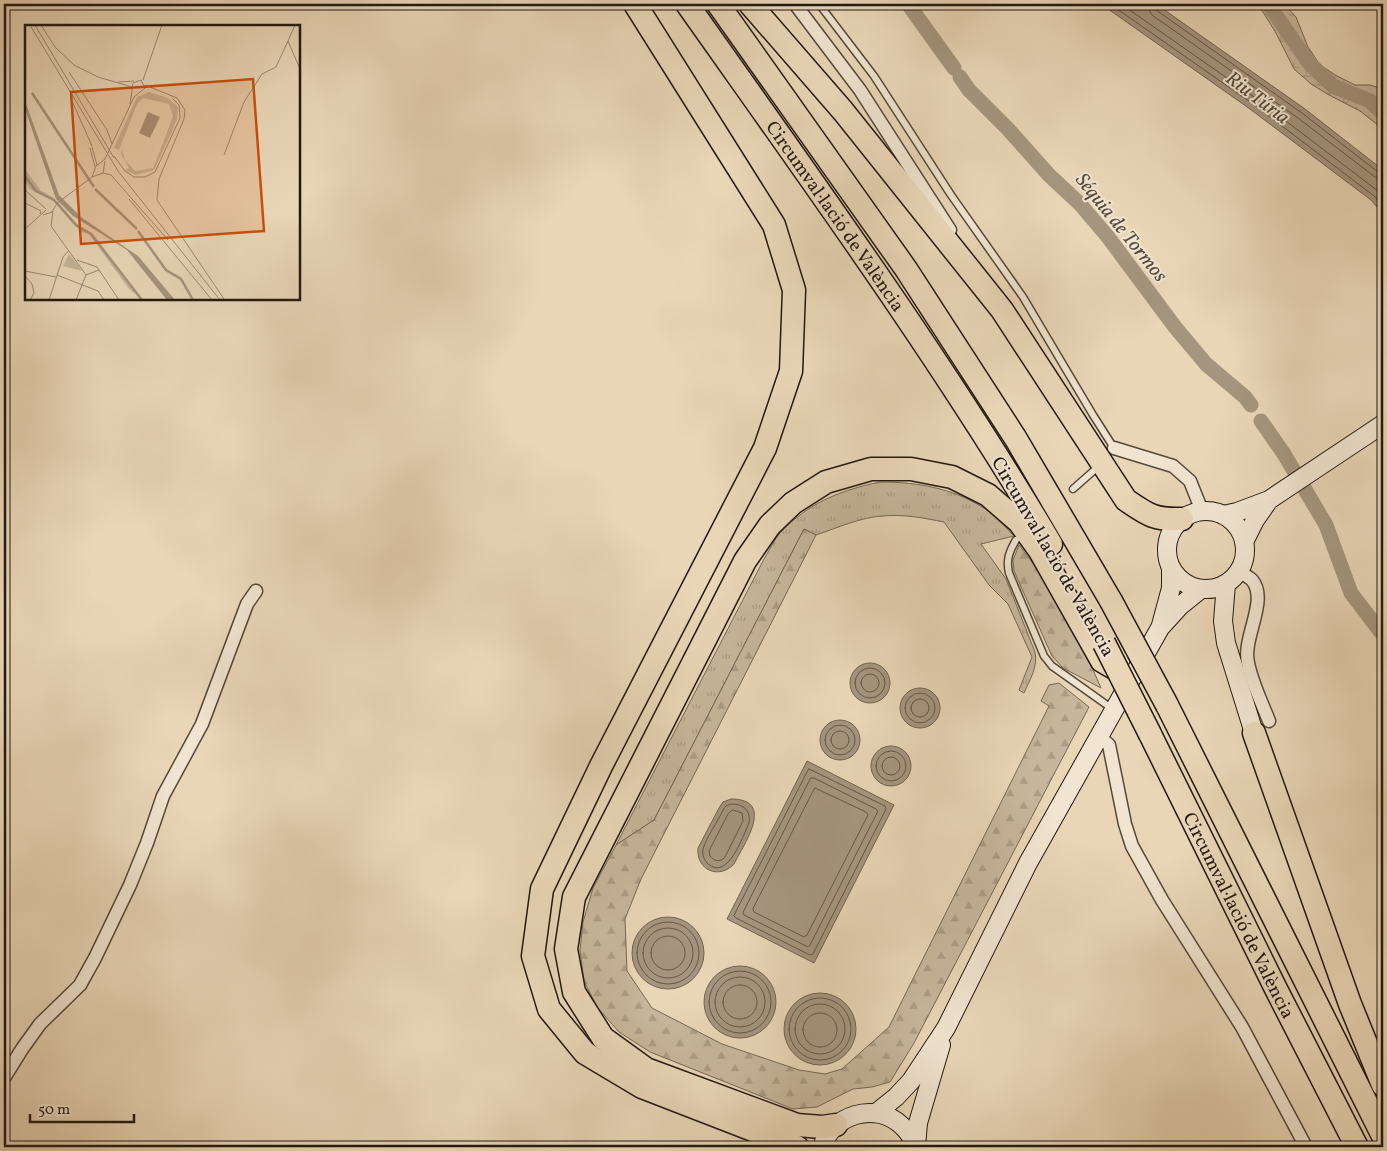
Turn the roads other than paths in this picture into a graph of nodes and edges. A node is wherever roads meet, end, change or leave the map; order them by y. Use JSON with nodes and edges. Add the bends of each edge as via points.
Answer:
{"nodes":[{"id":1,"x":635,"y":4,"type":"edge"},
{"id":2,"x":687,"y":4,"type":"edge"},
{"id":3,"x":718,"y":4,"type":"edge"},
{"id":4,"x":750,"y":4,"type":"edge"},
{"id":5,"x":794,"y":4,"type":"edge"},
{"id":6,"x":819,"y":4,"type":"edge"},
{"id":7,"x":1002,"y":310,"type":"junction"},
{"id":8,"x":1383,"y":424,"type":"edge"},
{"id":9,"x":1108,"y":456,"type":"junction"},
{"id":10,"x":1073,"y":489,"type":"dead end"},
{"id":11,"x":1269,"y":500,"type":"junction"},
{"id":12,"x":1192,"y":515,"type":"junction"},
{"id":13,"x":1223,"y":515,"type":"junction"},
{"id":14,"x":1016,"y":540,"type":"dead end"},
{"id":15,"x":1244,"y":542,"type":"junction"},
{"id":16,"x":1171,"y":570,"type":"junction"},
{"id":17,"x":1239,"y":571,"type":"junction"},
{"id":18,"x":1226,"y":584,"type":"junction"},
{"id":19,"x":1201,"y":589,"type":"junction"},
{"id":20,"x":256,"y":591,"type":"dead end"},
{"id":21,"x":1160,"y":628,"type":"junction"},
{"id":22,"x":1099,"y":645,"type":"junction"},
{"id":23,"x":1114,"y":710,"type":"junction"},
{"id":24,"x":1262,"y":727,"type":"junction"},
{"id":25,"x":1099,"y":736,"type":"junction"},
{"id":26,"x":946,"y":1028,"type":"junction"},
{"id":27,"x":4,"y":1078,"type":"edge"},
{"id":28,"x":1383,"y":1085,"type":"edge"},
{"id":29,"x":876,"y":1113,"type":"junction"},
{"id":30,"x":836,"y":1125,"type":"junction"},
{"id":31,"x":1383,"y":1136,"type":"edge"},
{"id":32,"x":797,"y":1147,"type":"edge"},
{"id":33,"x":822,"y":1147,"type":"edge"},
{"id":34,"x":916,"y":1147,"type":"edge"},
{"id":35,"x":1306,"y":1147,"type":"edge"},
{"id":36,"x":1356,"y":1147,"type":"edge"}],
"edges":[{"from":1,"to":32,"type":"highway","via":[[774,225],[794,290],[791,371],[765,448],[601,766],[542,890],[533,956],[549,1010],[585,1053],[642,1086]]},
{"from":2,"to":22,"type":"highway","name":"Circumval·lació de València","via":[[889,290],[987,440],[1050,543]]},
{"from":3,"to":31,"type":"highway","name":"Circumval·lació de València","bridge":true,"via":[[906,269],[1016,439],[1111,601],[1167,705]]},
{"from":4,"to":7,"type":"highway","via":[[843,111]]},
{"from":5,"to":7,"type":"street","via":[[860,90]]},
{"from":6,"to":9,"type":"lane","via":[[874,76],[951,195],[1023,297],[1092,415]]},
{"from":7,"to":9,"type":"highway"},
{"from":8,"to":11,"type":"main road"},
{"from":9,"to":10,"type":"lane"},
{"from":9,"to":12,"type":"highway","via":[[1126,500],[1150,516],[1163,520]]},
{"from":9,"to":12,"type":"street","via":[[1173,466],[1190,481]]},
{"from":11,"to":13,"type":"main road"},
{"from":11,"to":15,"type":"main road"},
{"from":12,"to":13,"type":"main road","via":[[1213,512]]},
{"from":12,"to":16,"type":"main road","via":[[1174,528],[1169,537],[1166,548]]},
{"from":13,"to":15,"type":"main road","via":[[1240,531]]},
{"from":14,"to":23,"type":"lane","via":[[1007,562],[1009,574],[1044,656],[1052,666]]},
{"from":15,"to":17,"type":"main road","via":[[1244,562]]},
{"from":16,"to":19,"type":"main road","via":[[1189,586]]},
{"from":16,"to":21,"type":"main road","via":[[1171,588]]},
{"from":17,"to":18,"type":"main road"},
{"from":17,"to":24,"type":"street","via":[[1252,580],[1258,592],[1246,652]]},
{"from":18,"to":19,"type":"main road","via":[[1214,589]]},
{"from":18,"to":24,"type":"main road","via":[[1223,621],[1226,643]]},
{"from":19,"to":21,"type":"main road"},
{"from":20,"to":27,"type":"street","via":[[247,604],[202,724],[163,796],[134,876],[96,958],[80,985],[40,1024]]},
{"from":21,"to":23,"type":"main road"},
{"from":22,"to":30,"type":"highway","via":[[1019,522],[988,495],[952,477],[911,469],[871,469],[826,482],[793,503],[770,524],[745,561],[574,897],[566,949],[574,992],[603,1038],[646,1069],[797,1125]]},
{"from":22,"to":36,"type":"highway","name":"Circumval·lació de València","bridge":true,"via":[[1118,670]]},
{"from":23,"to":25,"type":"main road"},
{"from":24,"to":28,"type":"highway","via":[[1350,1004]]},
{"from":25,"to":26,"type":"main road","via":[[1028,863]]},
{"from":25,"to":35,"type":"street","via":[[1109,744],[1132,846],[1242,1027]]},
{"from":26,"to":29,"type":"main road","via":[[911,1081]]},
{"from":26,"to":34,"type":"main road","via":[[918,1124]]},
{"from":29,"to":30,"type":"main road","via":[[848,1117]]},
{"from":29,"to":34,"type":"main road","via":[[901,1124]]},
{"from":30,"to":33,"type":"main road"}]}
